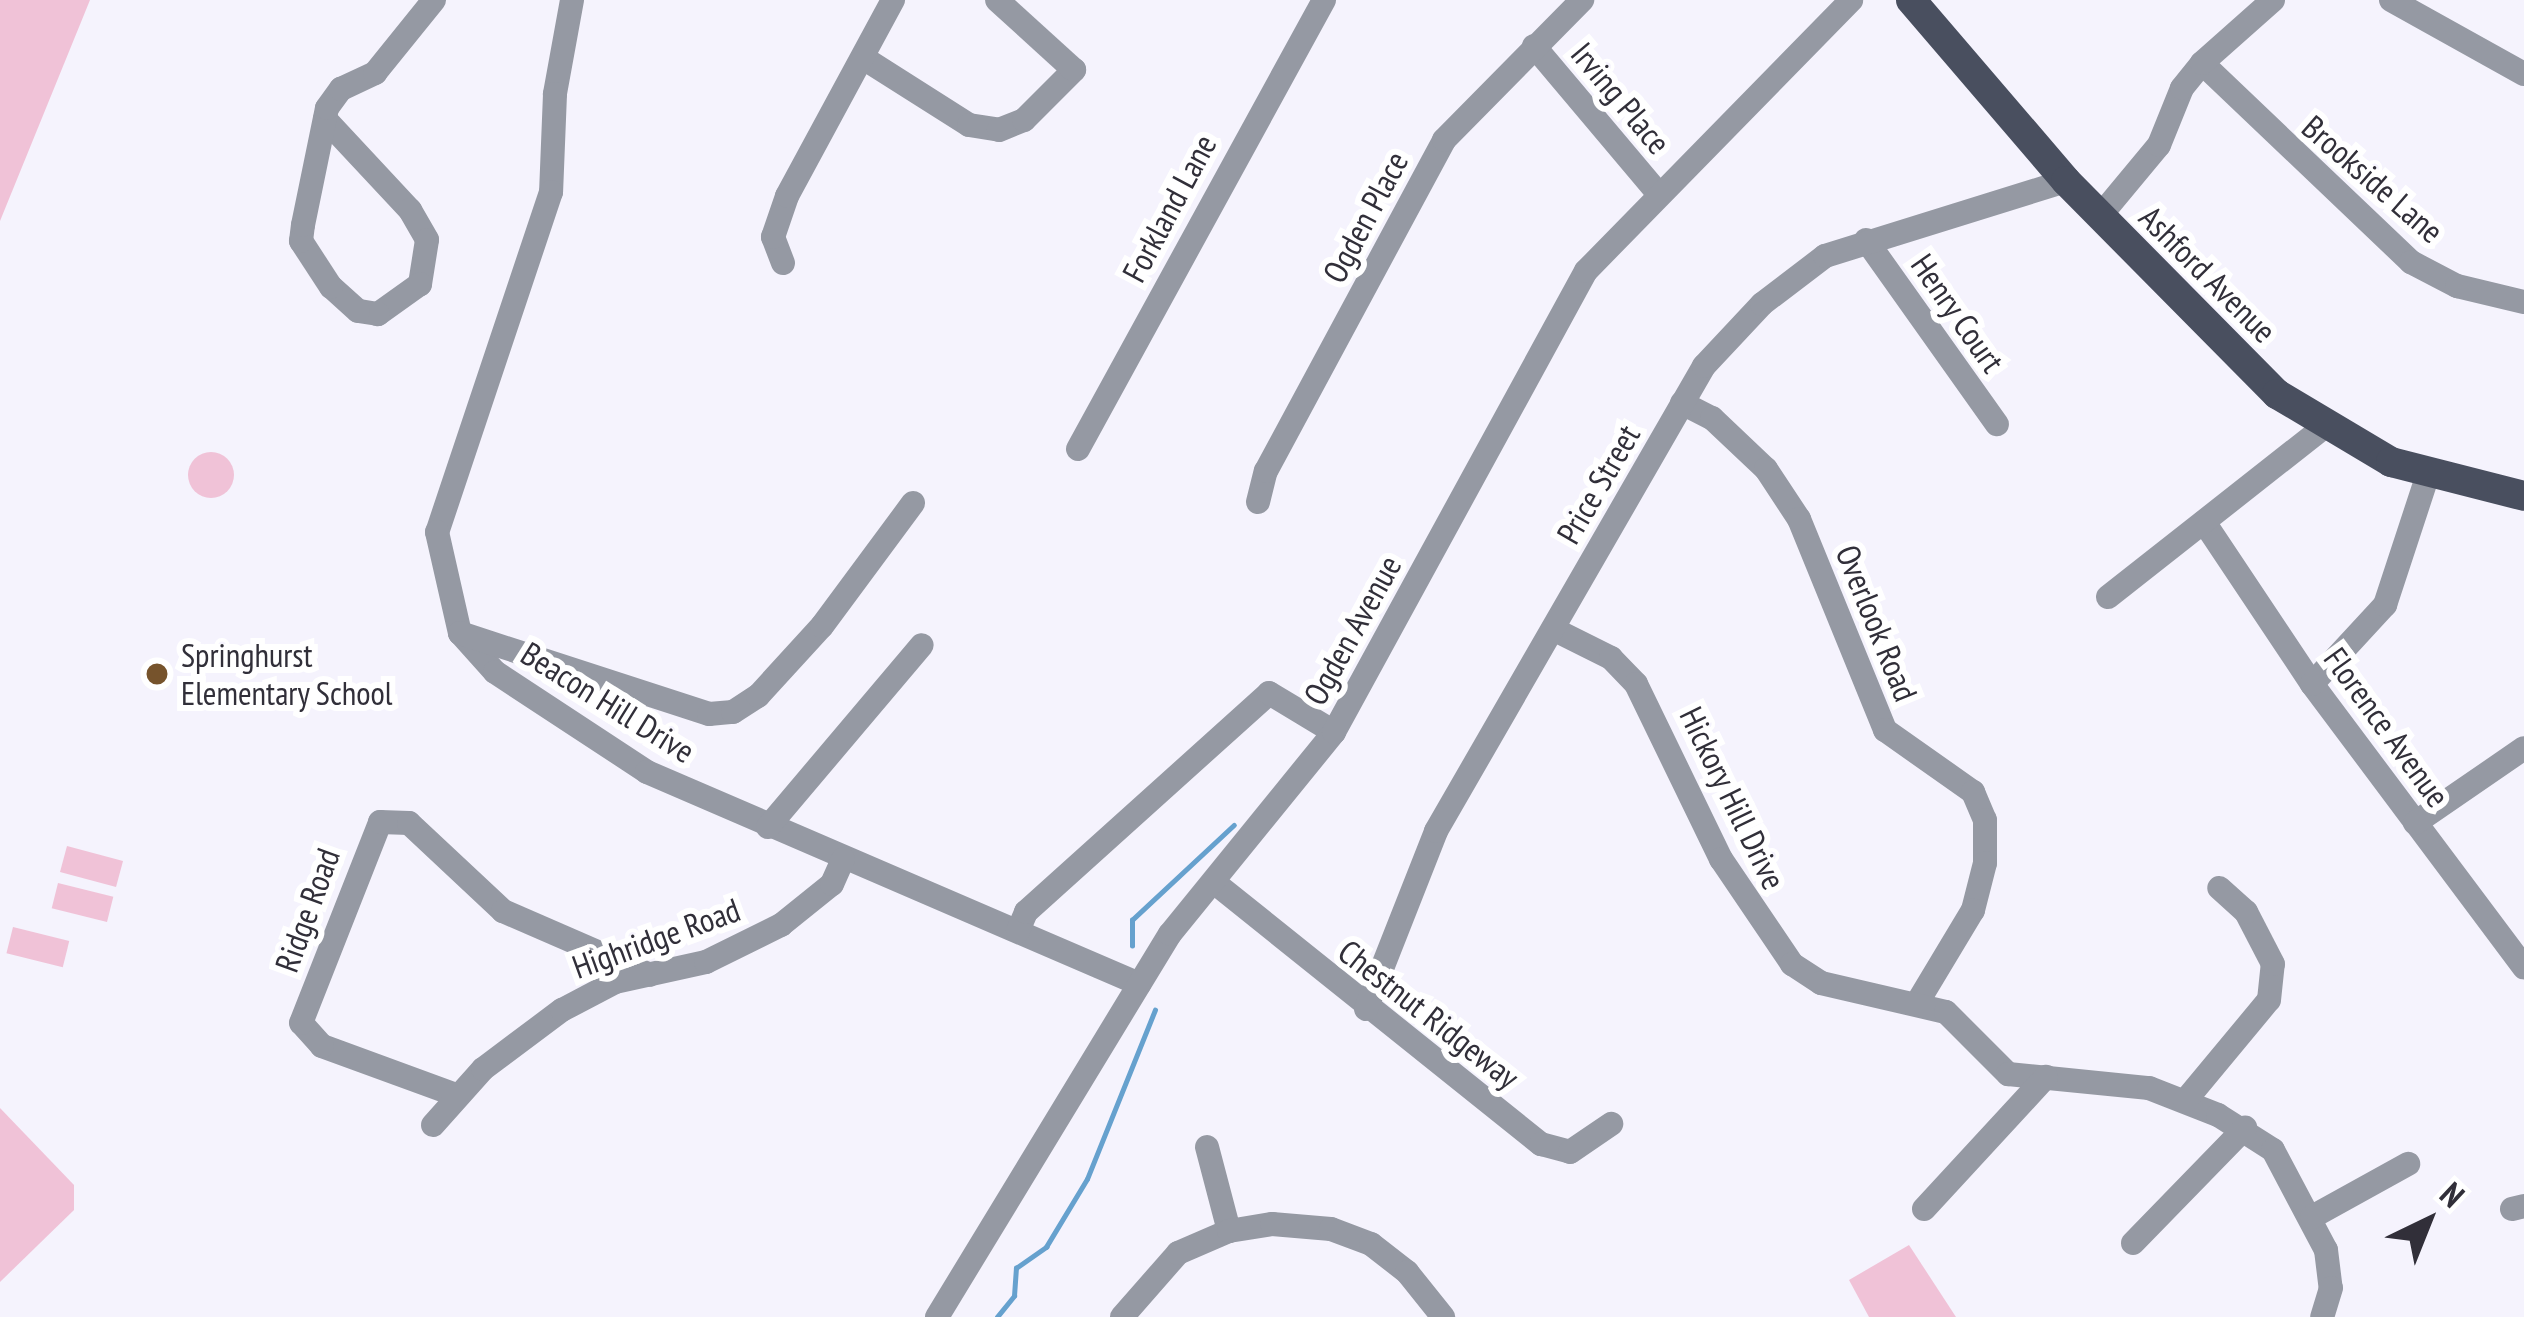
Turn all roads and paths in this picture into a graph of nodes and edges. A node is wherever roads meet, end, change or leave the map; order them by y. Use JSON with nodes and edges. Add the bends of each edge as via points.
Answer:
{"nodes":[{"id":1,"x":434,"y":0,"type":"edge"},
{"id":2,"x":572,"y":0,"type":"edge"},
{"id":3,"x":893,"y":0,"type":"edge"},
{"id":4,"x":997,"y":0,"type":"edge"},
{"id":5,"x":1324,"y":0,"type":"edge"},
{"id":6,"x":1582,"y":0,"type":"edge"},
{"id":7,"x":1851,"y":0,"type":"edge"},
{"id":8,"x":1911,"y":0,"type":"edge"},
{"id":9,"x":2273,"y":0,"type":"edge"},
{"id":10,"x":2391,"y":0,"type":"edge"},
{"id":11,"x":1534,"y":46,"type":"junction"},
{"id":12,"x":866,"y":59,"type":"junction"},
{"id":13,"x":2203,"y":63,"type":"junction"},
{"id":14,"x":2524,"y":74,"type":"edge"},
{"id":15,"x":325,"y":119,"type":"junction"},
{"id":16,"x":2066,"y":181,"type":"junction"},
{"id":17,"x":1657,"y":192,"type":"junction"},
{"id":18,"x":2100,"y":216,"type":"junction"},
{"id":19,"x":1866,"y":240,"type":"junction"},
{"id":20,"x":783,"y":263,"type":"dead end"},
{"id":21,"x":2524,"y":302,"type":"edge"},
{"id":22,"x":1682,"y":403,"type":"junction"},
{"id":23,"x":1997,"y":424,"type":"dead end"},
{"id":24,"x":2325,"y":426,"type":"junction"},
{"id":25,"x":1078,"y":449,"type":"dead end"},
{"id":26,"x":2429,"y":471,"type":"junction"},
{"id":27,"x":2524,"y":496,"type":"edge"},
{"id":28,"x":1258,"y":502,"type":"dead end"},
{"id":29,"x":913,"y":503,"type":"dead end"},
{"id":30,"x":2204,"y":521,"type":"junction"},
{"id":31,"x":2108,"y":597,"type":"dead end"},
{"id":32,"x":1553,"y":629,"type":"junction"},
{"id":33,"x":460,"y":633,"type":"junction"},
{"id":34,"x":922,"y":645,"type":"dead end"},
{"id":35,"x":2312,"y":684,"type":"junction"},
{"id":36,"x":1334,"y":732,"type":"junction"},
{"id":37,"x":2520,"y":751,"type":"edge"},
{"id":38,"x":2415,"y":823,"type":"junction"},
{"id":39,"x":768,"y":827,"type":"junction"},
{"id":40,"x":843,"y":860,"type":"junction"},
{"id":41,"x":1215,"y":883,"type":"junction"},
{"id":42,"x":2219,"y":889,"type":"dead end"},
{"id":43,"x":1018,"y":931,"type":"junction"},
{"id":44,"x":2524,"y":967,"type":"edge"},
{"id":45,"x":650,"y":975,"type":"junction"},
{"id":46,"x":1139,"y":984,"type":"junction"},
{"id":47,"x":1919,"y":1000,"type":"junction"},
{"id":48,"x":1366,"y":1009,"type":"junction"},
{"id":49,"x":2046,"y":1077,"type":"junction"},
{"id":50,"x":456,"y":1095,"type":"junction"},
{"id":51,"x":2185,"y":1101,"type":"junction"},
{"id":52,"x":1611,"y":1124,"type":"dead end"},
{"id":53,"x":434,"y":1125,"type":"dead end"},
{"id":54,"x":2245,"y":1128,"type":"junction"},
{"id":55,"x":1207,"y":1147,"type":"dead end"},
{"id":56,"x":2408,"y":1164,"type":"dead end"},
{"id":57,"x":1924,"y":1209,"type":"dead end"},
{"id":58,"x":2312,"y":1217,"type":"junction"},
{"id":59,"x":1229,"y":1231,"type":"junction"},
{"id":60,"x":2133,"y":1243,"type":"dead end"},
{"id":61,"x":937,"y":1317,"type":"edge"},
{"id":62,"x":1121,"y":1317,"type":"edge"},
{"id":63,"x":1443,"y":1317,"type":"edge"},
{"id":64,"x":2322,"y":1317,"type":"edge"}],
"edges":[{"from":1,"to":15,"type":"street","via":[[375,73],[341,89]]},
{"from":2,"to":33,"type":"street","name":"Beacon Hill Drive","via":[[555,94],[550,192],[437,532],[445,595]]},
{"from":3,"to":12,"type":"street"},
{"from":4,"to":12,"type":"street","via":[[1074,70],[1024,120],[999,130],[969,124]]},
{"from":5,"to":25,"type":"street","name":"Forkland Lane"},
{"from":6,"to":11,"type":"street","name":"Ogden Place"},
{"from":7,"to":17,"type":"street","name":"Ogden Avenue"},
{"from":8,"to":16,"type":"main road","name":"Ashford Avenue"},
{"from":9,"to":13,"type":"street"},
{"from":10,"to":14,"type":"street"},
{"from":11,"to":17,"type":"street","name":"Irving Place"},
{"from":11,"to":28,"type":"street","name":"Ogden Place","via":[[1444,140],[1266,471]]},
{"from":12,"to":20,"type":"street","via":[[787,196],[773,237]]},
{"from":13,"to":18,"type":"street","via":[[2145,167]]},
{"from":13,"to":21,"type":"street","name":"Brookside Lane","via":[[2411,262],[2457,286]]},
{"from":15,"to":15,"type":"street","via":[[301,242],[331,286],[358,311],[378,314],[420,284],[427,240],[397,194]]},
{"from":16,"to":18,"type":"main road","name":"Ashford Avenue"},
{"from":16,"to":19,"type":"street","name":"Price Street"},
{"from":17,"to":36,"type":"street","name":"Ogden Avenue","via":[[1571,293]]},
{"from":18,"to":24,"type":"main road","name":"Ashford Avenue","via":[[2277,394]]},
{"from":19,"to":22,"type":"street","name":"Price Street","via":[[1825,256],[1762,304],[1704,366]]},
{"from":19,"to":23,"type":"street","name":"Henry Court"},
{"from":22,"to":32,"type":"street","name":"Price Street"},
{"from":22,"to":47,"type":"street","name":"Overlook Road","via":[[1712,418],[1766,469],[1799,518],[1885,730],[1973,792],[1985,820],[1973,910]]},
{"from":24,"to":26,"type":"main road","name":"Ashford Avenue","via":[[2390,462]]},
{"from":24,"to":30,"type":"street"},
{"from":26,"to":27,"type":"main road","name":"Ashford Avenue"},
{"from":26,"to":35,"type":"street","via":[[2386,605]]},
{"from":29,"to":33,"type":"street","via":[[822,626],[733,712],[710,714]]},
{"from":30,"to":31,"type":"street"},
{"from":30,"to":35,"type":"street","name":"Florence Avenue"},
{"from":32,"to":47,"type":"street","name":"Hickory Hill Drive","via":[[1611,658],[1636,684],[1721,859],[1792,964],[1821,983]]},
{"from":32,"to":48,"type":"street","name":"Price Street","via":[[1436,831]]},
{"from":33,"to":39,"type":"street","name":"Beacon Hill Drive","via":[[495,672],[646,772]]},
{"from":34,"to":39,"type":"street"},
{"from":35,"to":38,"type":"street","name":"Florence Avenue"},
{"from":36,"to":41,"type":"street","name":"Ogden Avenue"},
{"from":36,"to":43,"type":"street","via":[[1268,693],[1026,912]]},
{"from":37,"to":38,"type":"street"},
{"from":38,"to":44,"type":"street","name":"Florence Avenue"},
{"from":39,"to":40,"type":"street","name":"Beacon Hill Drive"},
{"from":40,"to":43,"type":"street","name":"Beacon Hill Drive"},
{"from":40,"to":45,"type":"street","name":"Highridge Road","via":[[832,884],[781,925],[706,962]]},
{"from":41,"to":46,"type":"street","name":"Ogden Avenue"},
{"from":41,"to":48,"type":"street","name":"Chestnut Ridgeway"},
{"from":42,"to":51,"type":"street","via":[[2246,912],[2273,964],[2270,1000]]},
{"from":43,"to":46,"type":"street","name":"Beacon Hill Drive"},
{"from":45,"to":50,"type":"street","name":"Highridge Road","via":[[562,1010]]},
{"from":45,"to":50,"type":"street","name":"Ridge Road","via":[[503,910],[409,823],[380,823],[302,1023],[322,1046]]},
{"from":46,"to":61,"type":"street","name":"Ogden Avenue"},
{"from":47,"to":49,"type":"street","name":"Hickory Hill Drive","via":[[1979,1039],[2008,1074]]},
{"from":48,"to":52,"type":"street","name":"Chestnut Ridgeway","via":[[1540,1144],[1570,1152]]},
{"from":49,"to":51,"type":"street","name":"Hickory Hill Drive","via":[[2086,1076]]},
{"from":49,"to":57,"type":"street"},
{"from":50,"to":53,"type":"street","name":"Highridge Road"},
{"from":51,"to":54,"type":"street","name":"Hickory Hill Drive"},
{"from":54,"to":58,"type":"street","name":"Hickory Hill Drive","via":[[2273,1150]]},
{"from":54,"to":60,"type":"street"},
{"from":55,"to":59,"type":"street"},
{"from":56,"to":58,"type":"street"},
{"from":58,"to":64,"type":"street","name":"Hickory Hill Drive","via":[[2331,1288]]},
{"from":59,"to":62,"type":"street","via":[[1161,1265]]},
{"from":59,"to":63,"type":"street","via":[[1290,1224],[1353,1236],[1407,1272]]}]}
